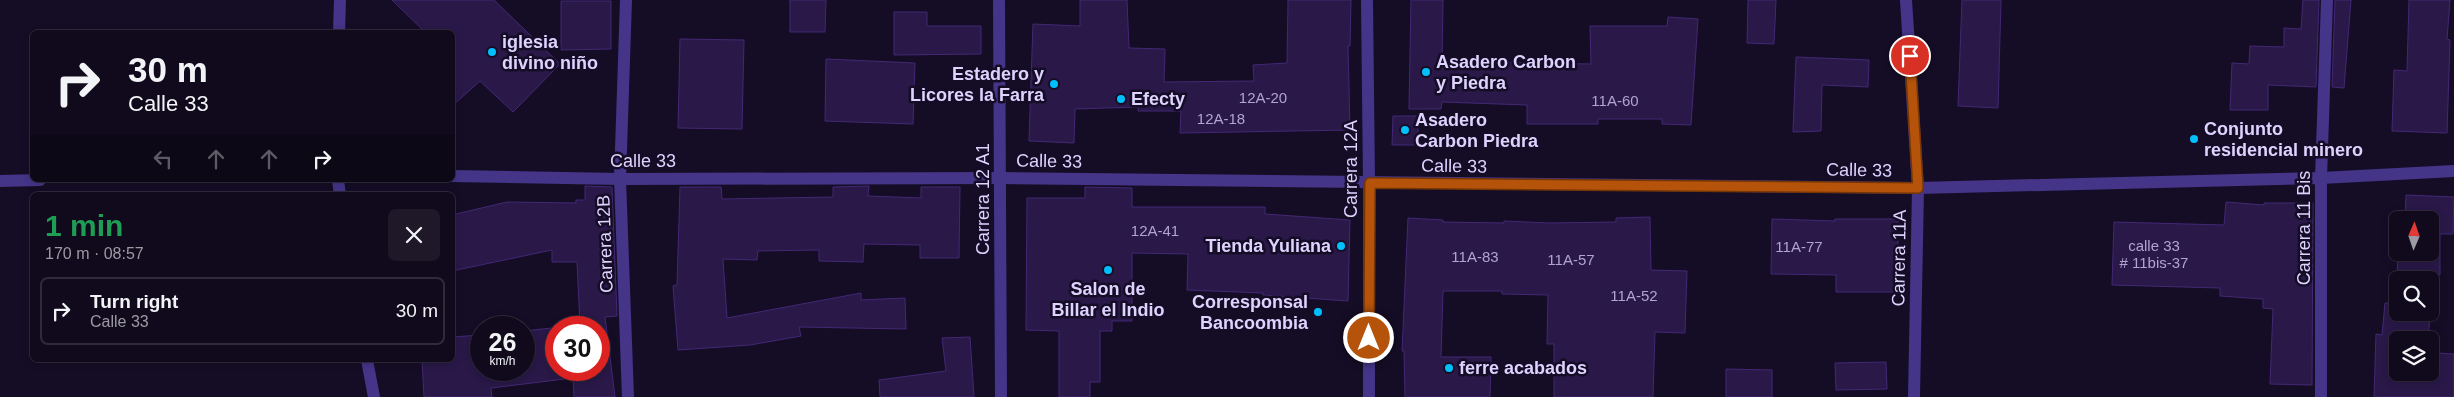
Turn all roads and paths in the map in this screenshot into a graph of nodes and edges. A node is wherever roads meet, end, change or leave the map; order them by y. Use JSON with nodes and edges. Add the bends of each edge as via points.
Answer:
{"nodes":[{"id":1,"x":340,"y":0,"type":"edge"},
{"id":2,"x":626,"y":0,"type":"edge"},
{"id":3,"x":999,"y":0,"type":"edge"},
{"id":4,"x":1367,"y":0,"type":"edge"},
{"id":5,"x":1906,"y":0,"type":"edge"},
{"id":6,"x":2327,"y":0,"type":"edge"},
{"id":7,"x":339,"y":30,"type":"edge"},
{"id":8,"x":2454,"y":171,"type":"edge"},
{"id":9,"x":455,"y":176,"type":"edge"},
{"id":10,"x":1000,"y":178,"type":"junction"},
{"id":11,"x":2321,"y":178,"type":"junction"},
{"id":12,"x":620,"y":179,"type":"junction"},
{"id":13,"x":30,"y":180,"type":"edge"},
{"id":14,"x":0,"y":181,"type":"edge"},
{"id":15,"x":1370,"y":183,"type":"junction"},
{"id":16,"x":1918,"y":188,"type":"junction"},
{"id":17,"x":367,"y":362,"type":"edge"},
{"id":18,"x":374,"y":397,"type":"edge"},
{"id":19,"x":628,"y":397,"type":"edge"},
{"id":20,"x":1001,"y":397,"type":"edge"},
{"id":21,"x":1368,"y":397,"type":"edge"},
{"id":22,"x":1914,"y":397,"type":"edge"},
{"id":23,"x":2321,"y":397,"type":"edge"}],
"edges":[{"from":1,"to":7,"type":"street"},
{"from":2,"to":12,"type":"street","name":"Carrera 12B"},
{"from":3,"to":10,"type":"street","name":"Carrera 12 A1"},
{"from":4,"to":15,"type":"street","name":"Carrera 12A"},
{"from":5,"to":16,"type":"street","name":"Carrera 11A"},
{"from":6,"to":11,"type":"street","name":"Carrera 11 Bis"},
{"from":8,"to":11,"type":"street","name":"Calle 33"},
{"from":9,"to":12,"type":"street","name":"Calle 33"},
{"from":10,"to":12,"type":"street","name":"Calle 33"},
{"from":10,"to":15,"type":"street","name":"Calle 33"},
{"from":10,"to":20,"type":"street","name":"Carrera 12 A1"},
{"from":11,"to":16,"type":"street","name":"Calle 33"},
{"from":11,"to":23,"type":"street","name":"Carrera 11 Bis"},
{"from":12,"to":19,"type":"street","name":"Carrera 12B"},
{"from":13,"to":14,"type":"street"},
{"from":15,"to":16,"type":"street","name":"Calle 33"},
{"from":15,"to":21,"type":"street","name":"Carrera 12A"},
{"from":16,"to":22,"type":"street","name":"Carrera 11A"},
{"from":17,"to":18,"type":"street"}]}
